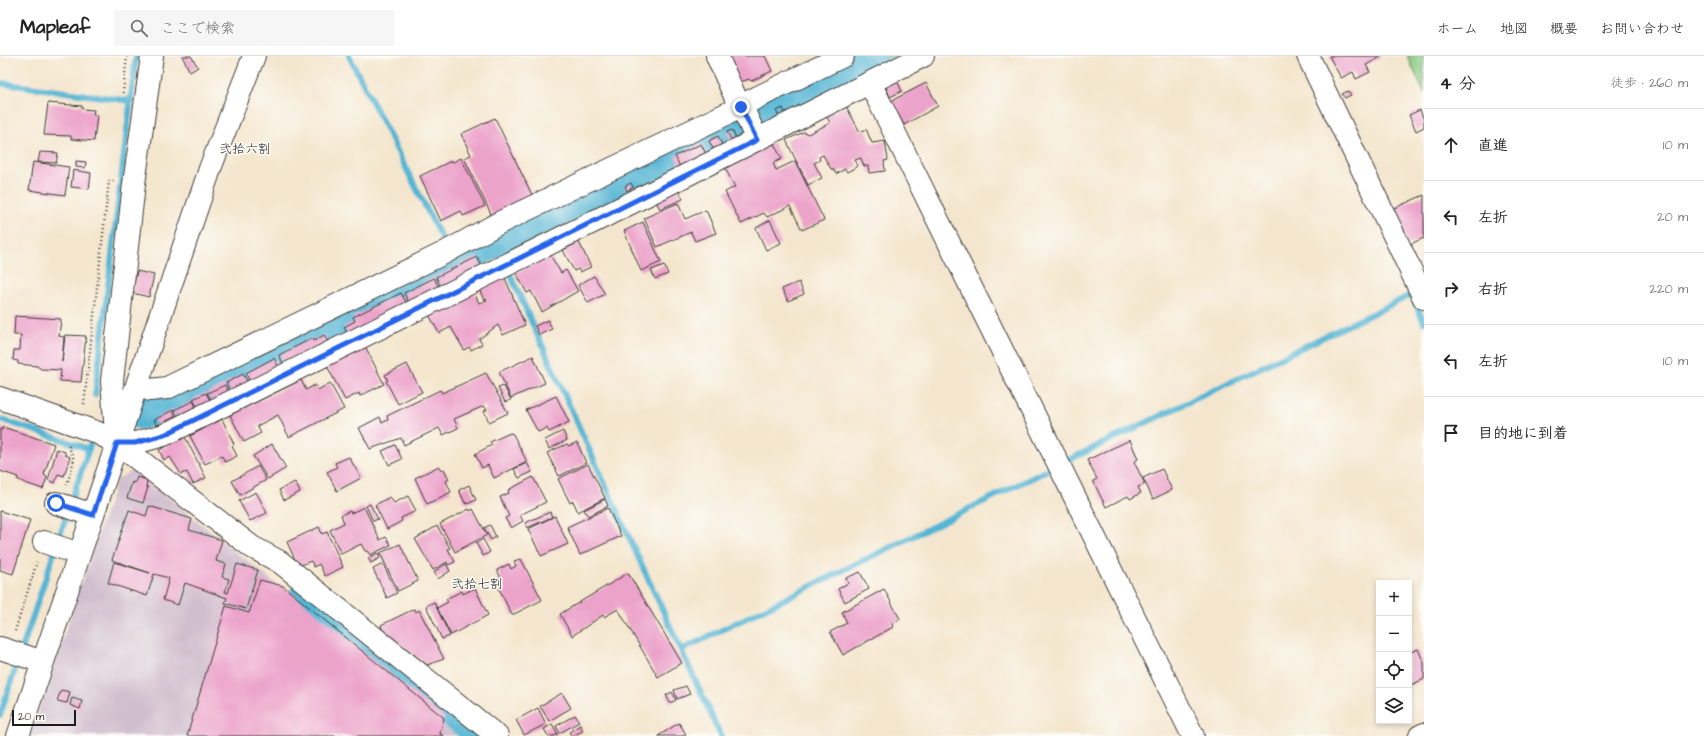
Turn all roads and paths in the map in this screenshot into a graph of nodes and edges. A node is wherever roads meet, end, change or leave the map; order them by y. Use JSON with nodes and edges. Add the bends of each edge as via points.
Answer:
{"nodes":[{"id":1,"x":127,"y":56,"type":"edge"},
{"id":2,"x":152,"y":56,"type":"edge"},
{"id":3,"x":254,"y":56,"type":"edge"},
{"id":4,"x":717,"y":56,"type":"edge"},
{"id":5,"x":843,"y":56,"type":"edge"},
{"id":6,"x":923,"y":56,"type":"edge"},
{"id":7,"x":1308,"y":56,"type":"edge"},
{"id":8,"x":870,"y":83,"type":"junction"},
{"id":9,"x":122,"y":98,"type":"dead end"},
{"id":10,"x":743,"y":117,"type":"junction"},
{"id":11,"x":115,"y":182,"type":"dead end"},
{"id":12,"x":1421,"y":293,"type":"edge"},
{"id":13,"x":150,"y":390,"type":"dead end"},
{"id":14,"x":0,"y":398,"type":"edge"},
{"id":15,"x":84,"y":404,"type":"dead end"},
{"id":16,"x":117,"y":443,"type":"junction"},
{"id":17,"x":21,"y":655,"type":"edge"},
{"id":18,"x":1424,"y":734,"type":"edge"},
{"id":19,"x":18,"y":736,"type":"edge"},
{"id":20,"x":497,"y":736,"type":"edge"},
{"id":21,"x":1193,"y":736,"type":"edge"},
{"id":22,"x":1420,"y":736,"type":"edge"}],
"edges":[{"from":1,"to":9,"type":"path"},
{"from":2,"to":16,"type":"street","via":[[134,184],[112,381]]},
{"from":3,"to":16,"type":"street","via":[[211,166]]},
{"from":4,"to":10,"type":"street"},
{"from":5,"to":10,"type":"street","via":[[752,100]]},
{"from":6,"to":8,"type":"street"},
{"from":7,"to":12,"type":"street"},
{"from":8,"to":10,"type":"street"},
{"from":8,"to":21,"type":"street"},
{"from":10,"to":13,"type":"street","via":[[501,222],[167,388]]},
{"from":10,"to":16,"type":"street","via":[[164,435],[135,443]]},
{"from":11,"to":15,"type":"path","via":[[109,181]]},
{"from":14,"to":16,"type":"street","via":[[96,432]]},
{"from":16,"to":17,"type":"street","via":[[72,508]]},
{"from":16,"to":20,"type":"street","via":[[252,547],[280,562]]},
{"from":17,"to":19,"type":"street"},
{"from":18,"to":22,"type":"street"}]}
